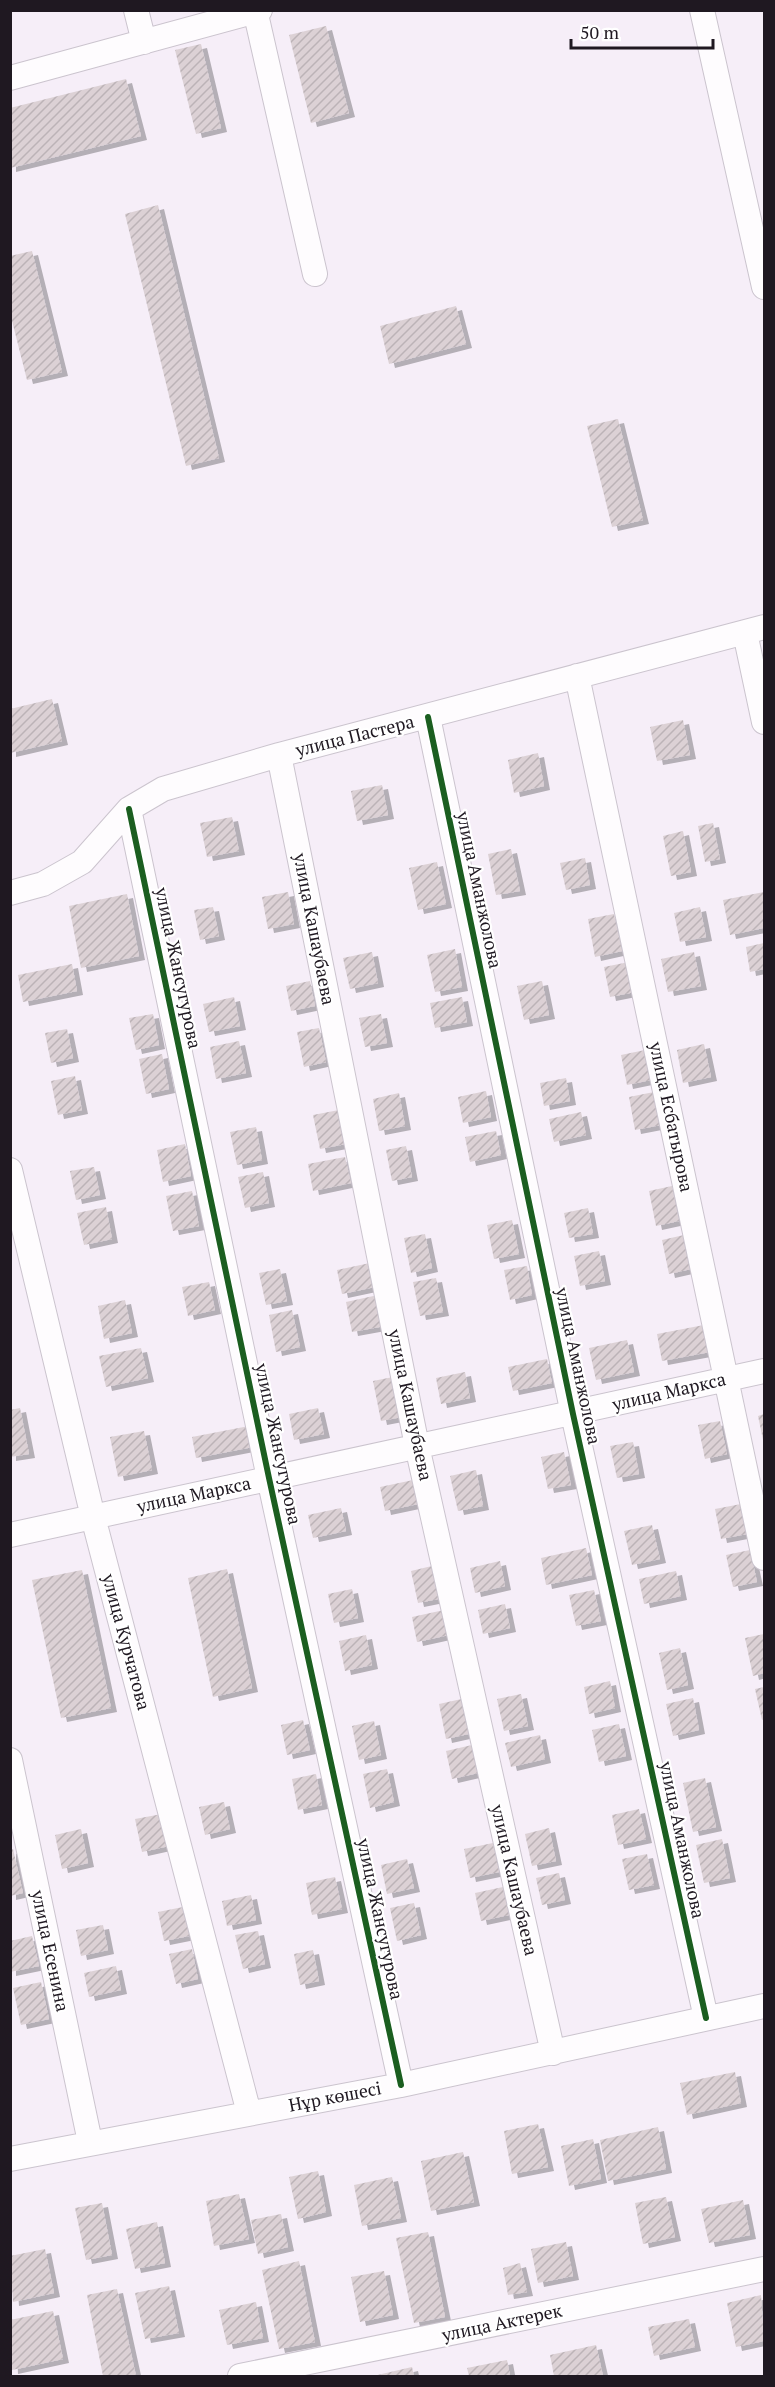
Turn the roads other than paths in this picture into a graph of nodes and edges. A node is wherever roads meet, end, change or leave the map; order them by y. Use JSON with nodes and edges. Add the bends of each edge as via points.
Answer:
{"nodes":[{"id":1,"x":136,"y":10,"type":"edge"},
{"id":2,"x":702,"y":10,"type":"edge"},
{"id":3,"x":256,"y":11,"type":"edge"},
{"id":4,"x":144,"y":42,"type":"junction"},
{"id":5,"x":10,"y":78,"type":"edge"},
{"id":6,"x":755,"y":194,"type":"edge"},
{"id":7,"x":315,"y":274,"type":"dead end"},
{"id":8,"x":765,"y":287,"type":"edge"},
{"id":9,"x":755,"y":630,"type":"edge"},
{"id":10,"x":577,"y":676,"type":"junction"},
{"id":11,"x":428,"y":717,"type":"junction"},
{"id":12,"x":765,"y":722,"type":"edge"},
{"id":13,"x":279,"y":755,"type":"junction"},
{"id":14,"x":129,"y":809,"type":"junction"},
{"id":15,"x":10,"y":893,"type":"edge"},
{"id":16,"x":10,"y":1170,"type":"edge"},
{"id":17,"x":765,"y":1371,"type":"edge"},
{"id":18,"x":726,"y":1379,"type":"junction"},
{"id":19,"x":573,"y":1414,"type":"junction"},
{"id":20,"x":417,"y":1446,"type":"junction"},
{"id":21,"x":269,"y":1478,"type":"junction"},
{"id":22,"x":93,"y":1517,"type":"junction"},
{"id":23,"x":10,"y":1535,"type":"edge"},
{"id":24,"x":765,"y":1558,"type":"edge"},
{"id":25,"x":10,"y":1760,"type":"edge"},
{"id":26,"x":765,"y":2006,"type":"edge"},
{"id":27,"x":706,"y":2018,"type":"junction"},
{"id":28,"x":553,"y":2053,"type":"junction"},
{"id":29,"x":401,"y":2085,"type":"junction"},
{"id":30,"x":249,"y":2113,"type":"junction"},
{"id":31,"x":90,"y":2142,"type":"junction"},
{"id":32,"x":10,"y":2159,"type":"edge"},
{"id":33,"x":765,"y":2269,"type":"edge"},
{"id":34,"x":240,"y":2376,"type":"edge"}],
"edges":[{"from":1,"to":4,"type":"street"},
{"from":2,"to":6,"type":"street"},
{"from":3,"to":4,"type":"street"},
{"from":3,"to":7,"type":"street"},
{"from":4,"to":5,"type":"street"},
{"from":6,"to":8,"type":"street"},
{"from":9,"to":10,"type":"street","name":"улица Пастера"},
{"from":9,"to":12,"type":"street"},
{"from":10,"to":11,"type":"street","name":"улица Пастера"},
{"from":10,"to":18,"type":"street","name":"улица Есбатырова"},
{"from":11,"to":13,"type":"street","name":"улица Пастера"},
{"from":11,"to":19,"type":"street","name":"улица Аманжолова"},
{"from":13,"to":14,"type":"street","name":"улица Пастера","via":[[163,789]]},
{"from":13,"to":20,"type":"street","name":"улица Кашаубаева"},
{"from":14,"to":15,"type":"street","name":"улица Пастера","via":[[82,862],[44,884]]},
{"from":14,"to":21,"type":"street","name":"улица Жансугурова"},
{"from":16,"to":22,"type":"street","name":"улица Курчатова"},
{"from":17,"to":18,"type":"street","name":"улица Маркса"},
{"from":18,"to":19,"type":"street","name":"улица Маркса"},
{"from":18,"to":24,"type":"street","name":"улица Есбатырова"},
{"from":19,"to":20,"type":"street","name":"улица Маркса"},
{"from":19,"to":27,"type":"street","name":"улица Аманжолова"},
{"from":20,"to":21,"type":"street","name":"улица Маркса"},
{"from":20,"to":28,"type":"street","name":"улица Кашаубаева"},
{"from":21,"to":22,"type":"street","name":"улица Маркса"},
{"from":21,"to":29,"type":"street","name":"улица Жансугурова"},
{"from":22,"to":23,"type":"street","name":"улица Маркса"},
{"from":22,"to":30,"type":"street","name":"улица Курчатова"},
{"from":25,"to":31,"type":"street","name":"улица Есенина"},
{"from":26,"to":27,"type":"street","name":"Нұр көшесі"},
{"from":27,"to":28,"type":"street","name":"Нұр көшесі"},
{"from":28,"to":29,"type":"street","name":"Нұр көшесі"},
{"from":29,"to":30,"type":"street","name":"Нұр көшесі"},
{"from":30,"to":31,"type":"street","name":"Нұр көшесі"},
{"from":31,"to":32,"type":"street","name":"Нұр көшесі"},
{"from":33,"to":34,"type":"street","name":"улица Актерек"}]}
